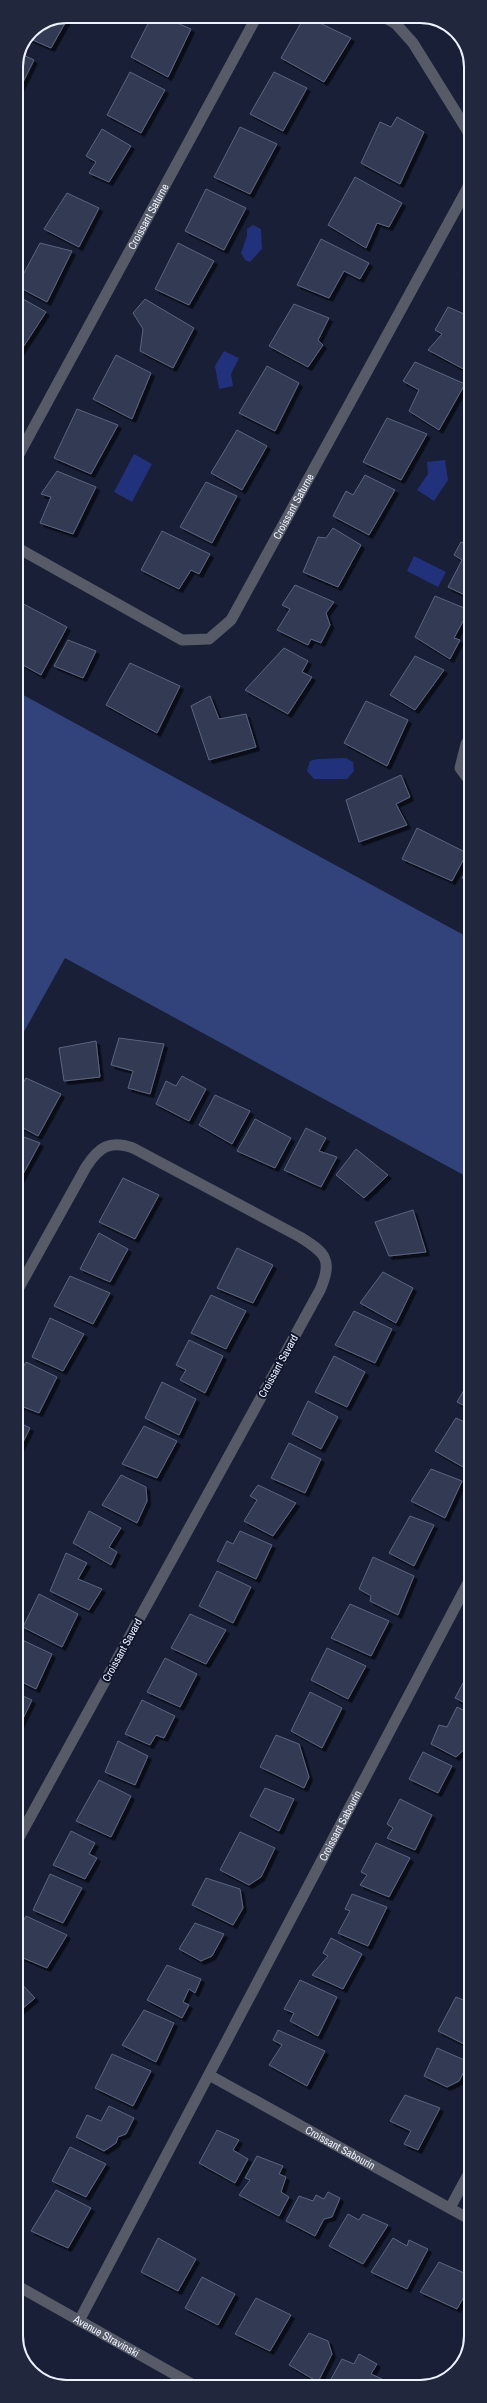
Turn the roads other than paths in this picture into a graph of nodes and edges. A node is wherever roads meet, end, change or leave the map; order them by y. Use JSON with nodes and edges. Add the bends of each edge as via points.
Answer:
{"nodes":[{"id":1,"x":253,"y":23,"type":"edge"},
{"id":2,"x":394,"y":23,"type":"edge"},
{"id":3,"x":464,"y":125,"type":"edge"},
{"id":4,"x":464,"y":194,"type":"edge"},
{"id":5,"x":23,"y":447,"type":"edge"},
{"id":6,"x":23,"y":551,"type":"edge"},
{"id":7,"x":464,"y":752,"type":"edge"},
{"id":8,"x":464,"y":773,"type":"edge"},
{"id":9,"x":23,"y":1280,"type":"edge"},
{"id":10,"x":464,"y":1590,"type":"edge"},
{"id":11,"x":23,"y":1830,"type":"edge"},
{"id":12,"x":209,"y":2075,"type":"junction"},
{"id":13,"x":464,"y":2182,"type":"edge"},
{"id":14,"x":450,"y":2208,"type":"junction"},
{"id":15,"x":464,"y":2216,"type":"edge"},
{"id":16,"x":23,"y":2289,"type":"edge"},
{"id":17,"x":79,"y":2321,"type":"junction"},
{"id":18,"x":184,"y":2380,"type":"edge"}],
"edges":[{"from":1,"to":5,"type":"street","name":"Croissant Saturne"},
{"from":2,"to":3,"type":"street","via":[[412,43]]},
{"from":4,"to":6,"type":"street","name":"Croissant Saturne","via":[[231,620],[209,639],[182,640]]},
{"from":7,"to":8,"type":"street","via":[[460,768]]},
{"from":9,"to":11,"type":"street","name":"Croissant Savard","via":[[86,1167],[101,1149],[110,1144],[133,1148],[300,1237],[319,1250],[327,1266],[320,1290]]},
{"from":10,"to":12,"type":"street","name":"Croissant Sabourin"},
{"from":12,"to":14,"type":"street","name":"Croissant Sabourin"},
{"from":12,"to":17,"type":"street","name":"Croissant Sabourin"},
{"from":13,"to":14,"type":"street"},
{"from":14,"to":15,"type":"street","name":"Croissant Sabourin"},
{"from":16,"to":17,"type":"street","name":"Avenue Stravinski"},
{"from":17,"to":18,"type":"street","name":"Avenue Stravinski"}]}
